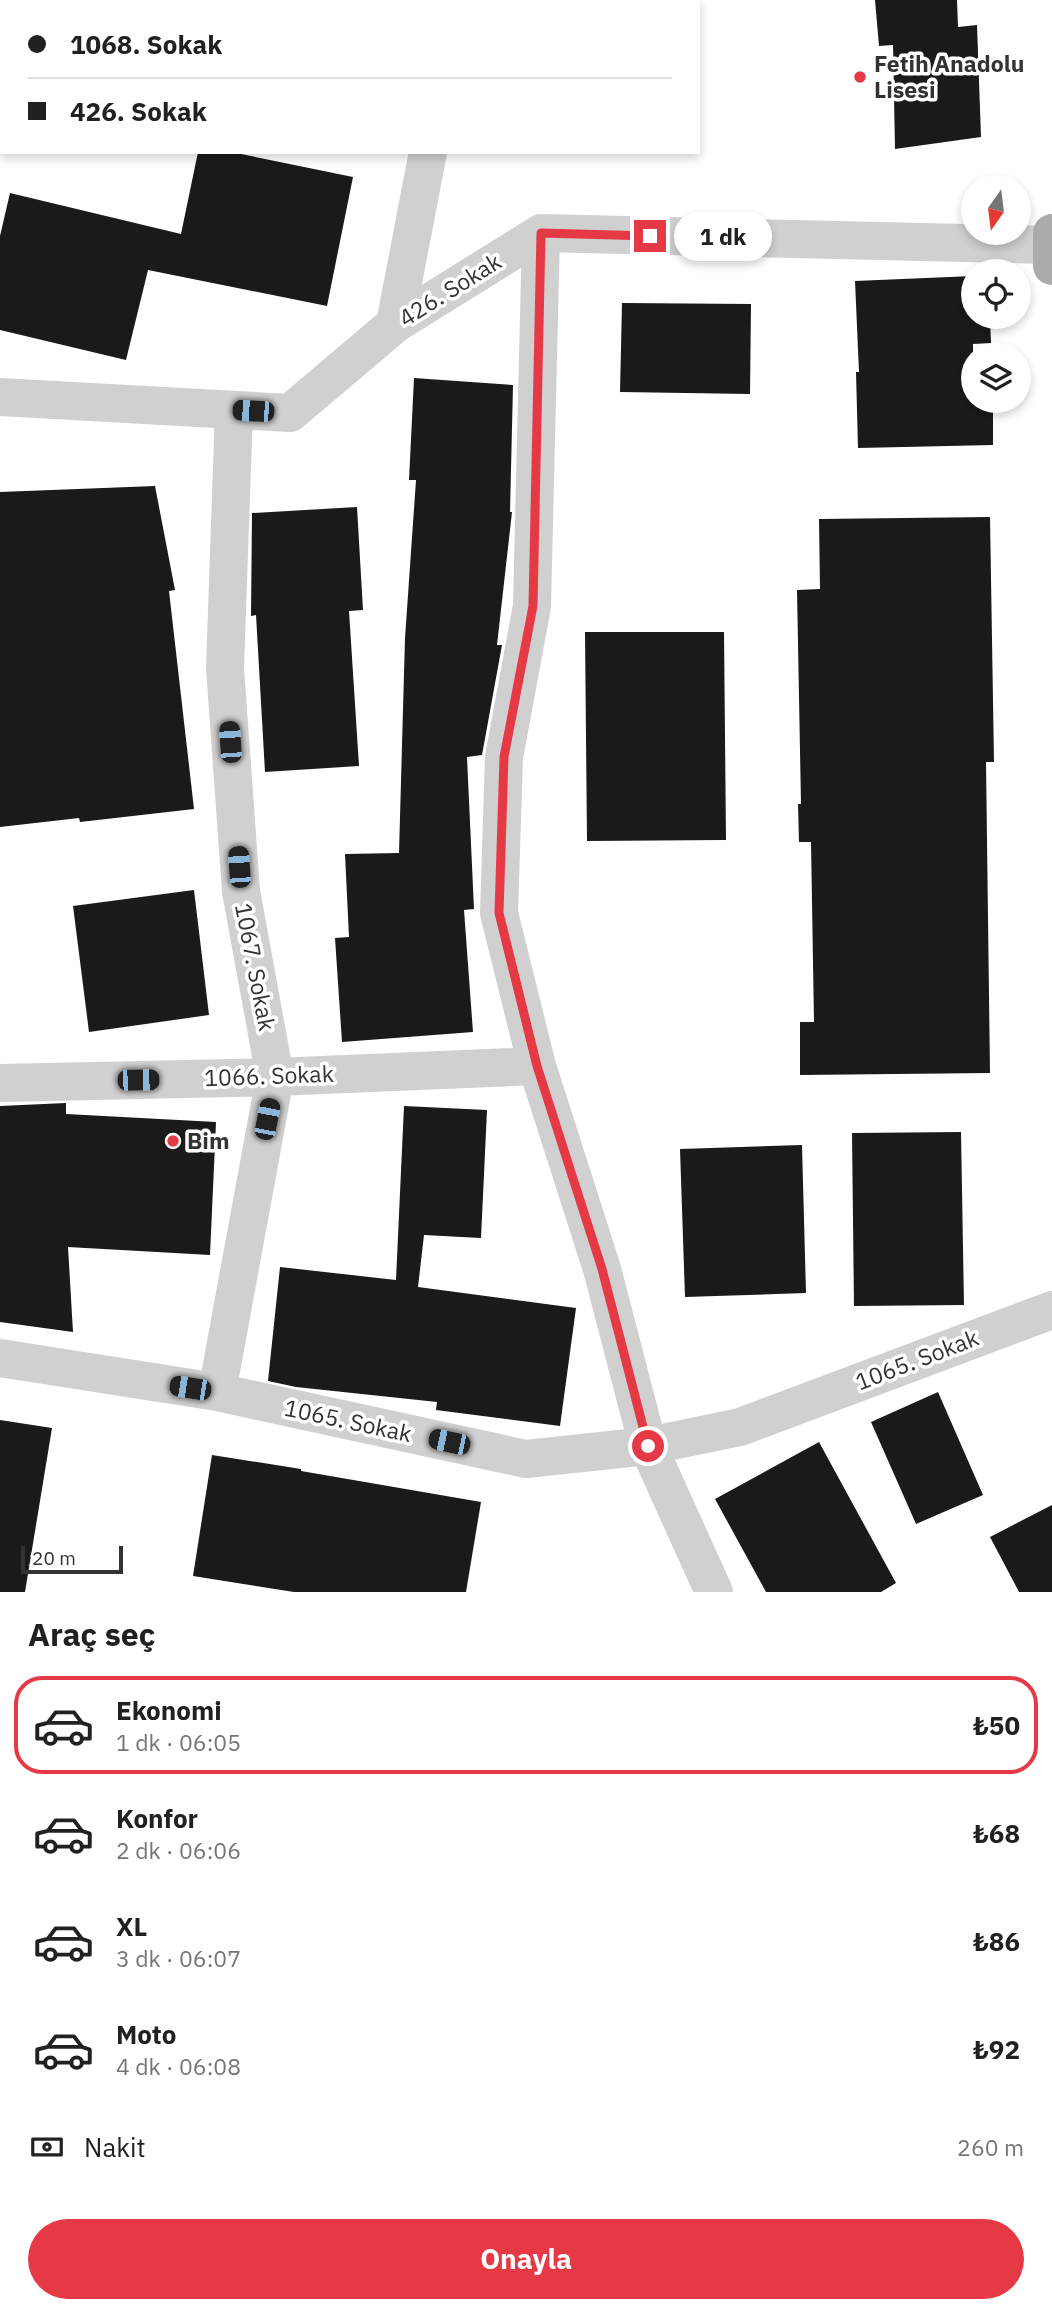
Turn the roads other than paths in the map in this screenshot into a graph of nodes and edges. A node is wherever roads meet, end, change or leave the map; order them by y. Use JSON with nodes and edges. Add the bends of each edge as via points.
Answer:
{"nodes":[{"id":1,"x":428,"y":154,"type":"edge"},
{"id":2,"x":541,"y":233,"type":"junction"},
{"id":3,"x":1052,"y":233,"type":"edge"},
{"id":4,"x":1051,"y":245,"type":"edge"},
{"id":5,"x":1052,"y":266,"type":"edge"},
{"id":6,"x":395,"y":324,"type":"junction"},
{"id":7,"x":0,"y":397,"type":"edge"},
{"id":8,"x":234,"y":410,"type":"junction"},
{"id":9,"x":537,"y":1066,"type":"junction"},
{"id":10,"x":275,"y":1077,"type":"junction"},
{"id":11,"x":0,"y":1083,"type":"edge"},
{"id":12,"x":1052,"y":1310,"type":"edge"},
{"id":13,"x":0,"y":1358,"type":"edge"},
{"id":14,"x":217,"y":1392,"type":"junction"},
{"id":15,"x":648,"y":1446,"type":"junction"},
{"id":16,"x":714,"y":1592,"type":"edge"}],
"edges":[{"from":1,"to":6,"type":"street"},
{"from":2,"to":4,"type":"street"},
{"from":2,"to":6,"type":"street","name":"426. Sokak"},
{"from":2,"to":9,"type":"street","via":[[533,606],[504,757],[499,913]]},
{"from":3,"to":4,"type":"main road"},
{"from":4,"to":5,"type":"main road"},
{"from":6,"to":8,"type":"street","name":"426. Sokak","via":[[290,413]]},
{"from":7,"to":8,"type":"street","name":"426. Sokak"},
{"from":8,"to":10,"type":"street","name":"1067. Sokak","via":[[225,668],[241,891]]},
{"from":9,"to":10,"type":"street","name":"1066. Sokak"},
{"from":9,"to":15,"type":"street","via":[[602,1269]]},
{"from":10,"to":11,"type":"street","name":"1066. Sokak"},
{"from":10,"to":14,"type":"street","name":"1067. Sokak"},
{"from":12,"to":15,"type":"street","name":"1065. Sokak","via":[[740,1427]]},
{"from":13,"to":14,"type":"street","name":"1065. Sokak"},
{"from":14,"to":15,"type":"street","name":"1065. Sokak","via":[[526,1459]]},
{"from":15,"to":16,"type":"street"}]}
